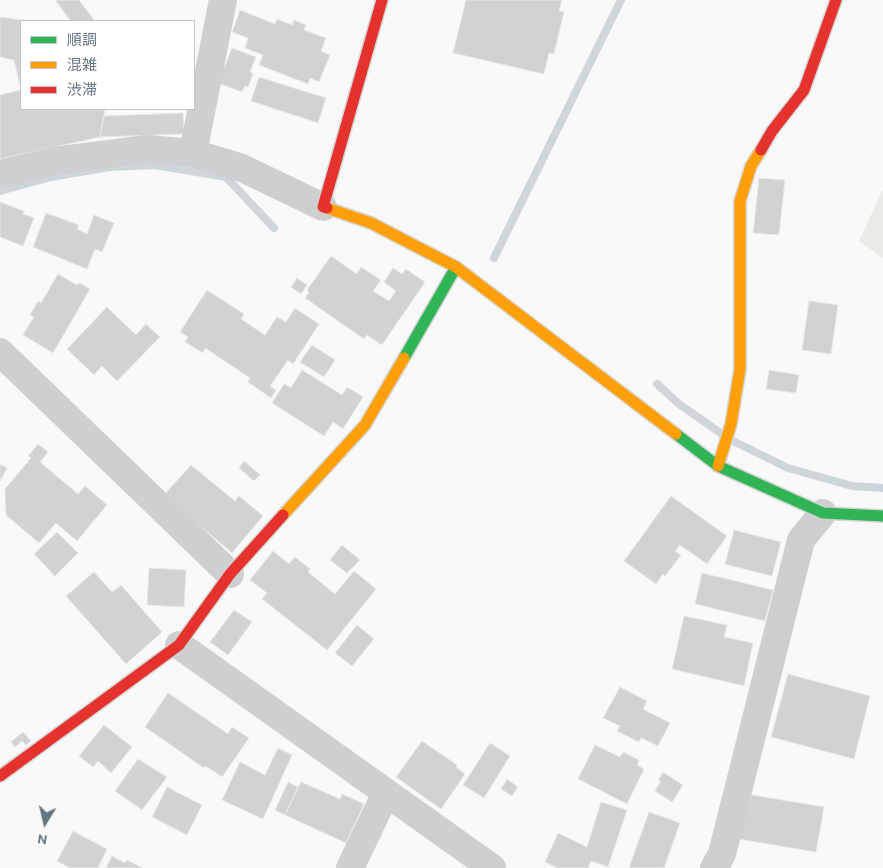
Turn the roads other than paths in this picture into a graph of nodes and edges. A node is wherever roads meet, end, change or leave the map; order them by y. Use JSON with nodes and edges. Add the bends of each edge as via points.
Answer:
{"nodes":[{"id":1,"x":223,"y":0,"type":"edge"},
{"id":2,"x":382,"y":0,"type":"edge"},
{"id":3,"x":836,"y":0,"type":"edge"},
{"id":4,"x":192,"y":153,"type":"junction"},
{"id":5,"x":0,"y":174,"type":"edge"},
{"id":6,"x":324,"y":207,"type":"junction"},
{"id":7,"x":456,"y":267,"type":"junction"},
{"id":8,"x":0,"y":352,"type":"edge"},
{"id":9,"x":718,"y":466,"type":"junction"},
{"id":10,"x":822,"y":513,"type":"junction"},
{"id":11,"x":883,"y":516,"type":"edge"},
{"id":12,"x":230,"y":574,"type":"junction"},
{"id":13,"x":179,"y":645,"type":"junction"},
{"id":14,"x":0,"y":776,"type":"edge"},
{"id":15,"x":386,"y":793,"type":"junction"},
{"id":16,"x":350,"y":868,"type":"edge"},
{"id":17,"x":492,"y":868,"type":"edge"},
{"id":18,"x":714,"y":868,"type":"edge"}],
"edges":[{"from":1,"to":4,"type":"street"},
{"from":2,"to":6,"type":"street"},
{"from":3,"to":9,"type":"street","via":[[804,90],[772,131],[751,166],[740,201],[740,368],[731,424]]},
{"from":4,"to":5,"type":"street","via":[[147,149],[54,161]]},
{"from":4,"to":6,"type":"street","via":[[242,168]]},
{"from":6,"to":7,"type":"street","via":[[371,223]]},
{"from":7,"to":9,"type":"street"},
{"from":7,"to":12,"type":"street","via":[[365,425]]},
{"from":8,"to":12,"type":"street"},
{"from":9,"to":10,"type":"street"},
{"from":10,"to":11,"type":"street"},
{"from":10,"to":18,"type":"street","via":[[801,540],[722,854]]},
{"from":12,"to":13,"type":"street"},
{"from":13,"to":14,"type":"street"},
{"from":13,"to":15,"type":"street"},
{"from":15,"to":16,"type":"street"},
{"from":15,"to":17,"type":"street"}]}
